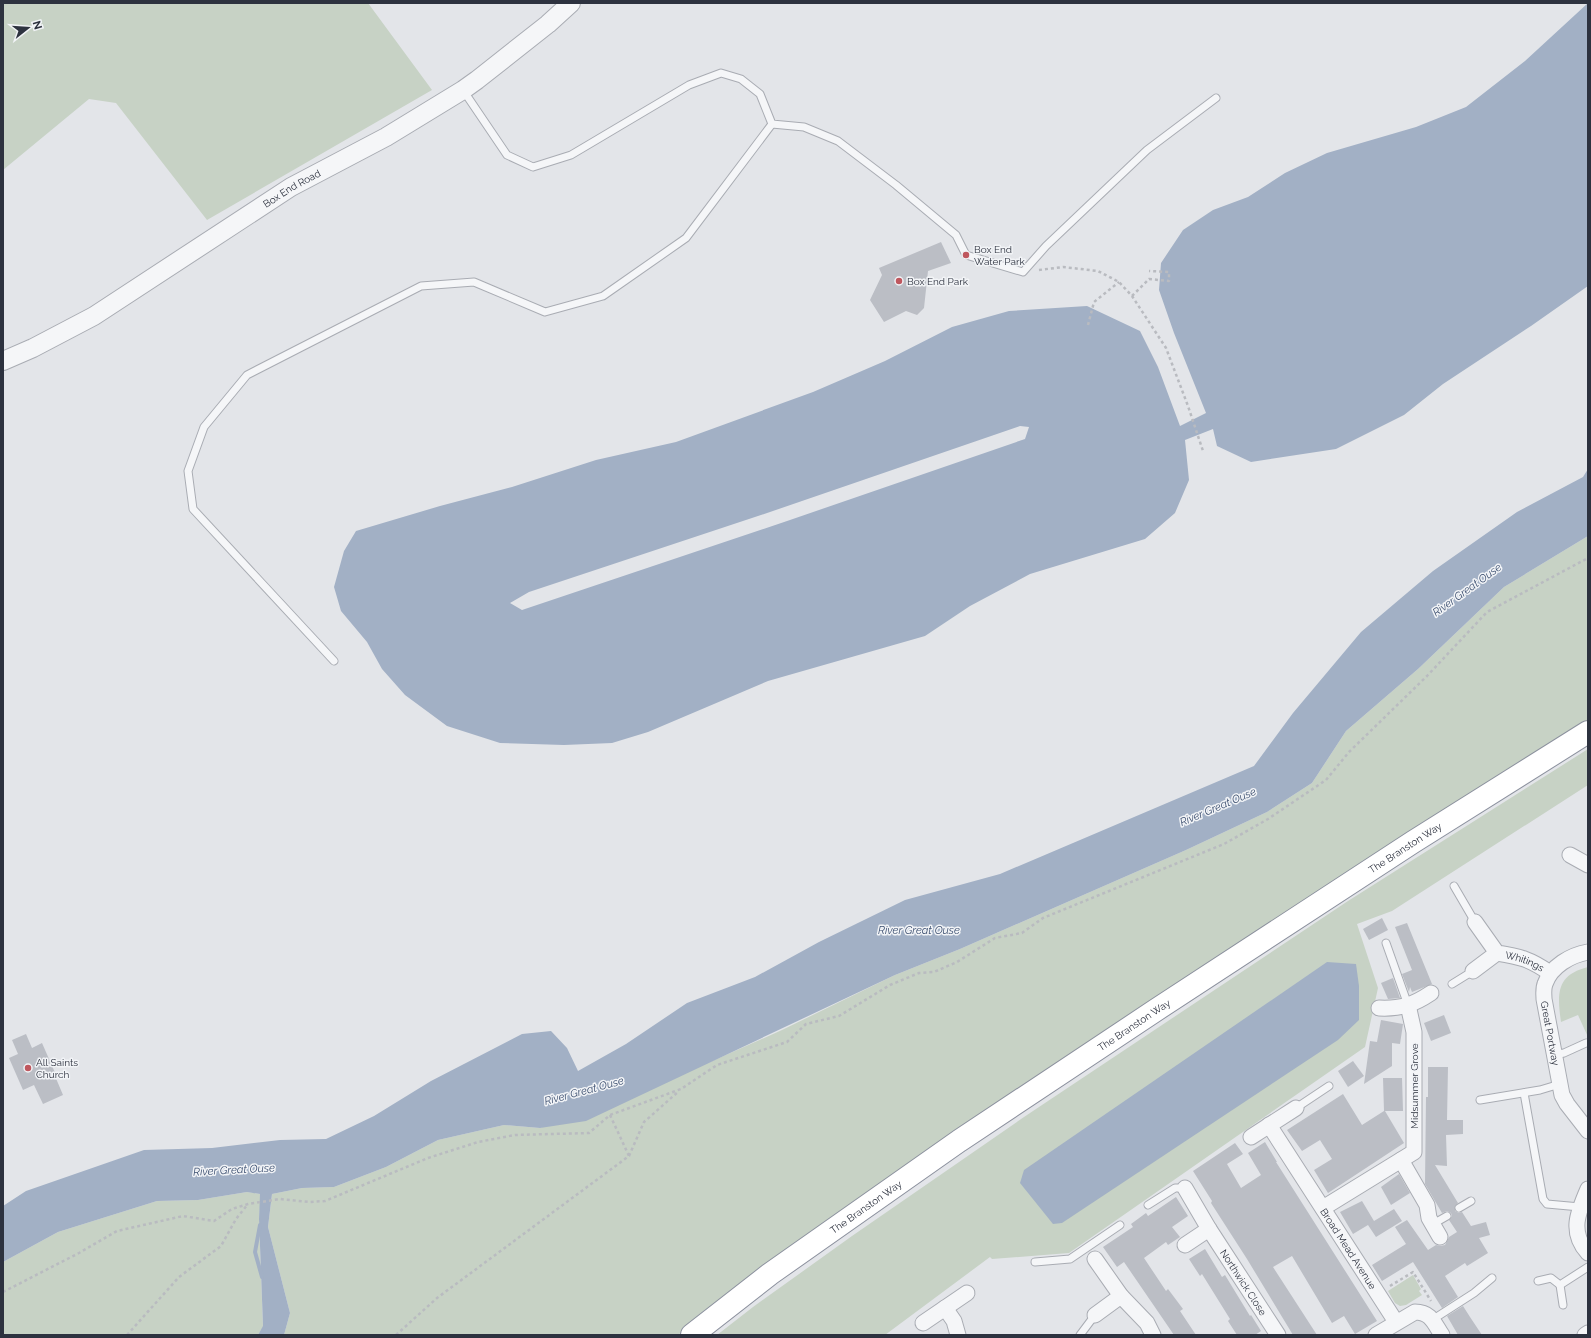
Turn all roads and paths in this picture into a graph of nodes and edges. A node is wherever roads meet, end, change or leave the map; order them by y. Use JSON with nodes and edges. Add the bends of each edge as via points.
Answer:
{"nodes":[{"id":1,"x":571,"y":3,"type":"edge"},
{"id":2,"x":463,"y":90,"type":"junction"},
{"id":3,"x":1216,"y":98,"type":"dead end"},
{"id":4,"x":772,"y":124,"type":"junction"},
{"id":5,"x":1149,"y":271,"type":"dead end"},
{"id":6,"x":1023,"y":272,"type":"junction"},
{"id":7,"x":1119,"y":282,"type":"junction"},
{"id":8,"x":1132,"y":296,"type":"junction"},
{"id":9,"x":1088,"y":325,"type":"dead end"},
{"id":10,"x":3,"y":361,"type":"edge"},
{"id":11,"x":1203,"y":451,"type":"dead end"},
{"id":12,"x":1588,"y":558,"type":"edge"},
{"id":13,"x":334,"y":661,"type":"dead end"},
{"id":14,"x":1588,"y":732,"type":"edge"},
{"id":15,"x":1570,"y":855,"type":"dead end"},
{"id":16,"x":1588,"y":865,"type":"edge"},
{"id":17,"x":1454,"y":886,"type":"dead end"},
{"id":18,"x":1475,"y":922,"type":"joint"},
{"id":19,"x":1386,"y":944,"type":"dead end"},
{"id":20,"x":1588,"y":952,"type":"edge"},
{"id":21,"x":1497,"y":953,"type":"junction"},
{"id":22,"x":1473,"y":972,"type":"joint"},
{"id":23,"x":1550,"y":973,"type":"junction"},
{"id":24,"x":1452,"y":984,"type":"dead end"},
{"id":25,"x":1431,"y":993,"type":"dead end"},
{"id":26,"x":1408,"y":1005,"type":"junction"},
{"id":27,"x":1379,"y":1008,"type":"dead end"},
{"id":28,"x":1586,"y":1043,"type":"dead end"},
{"id":29,"x":1554,"y":1054,"type":"junction"},
{"id":30,"x":1560,"y":1084,"type":"junction"},
{"id":31,"x":1329,"y":1086,"type":"dead end"},
{"id":32,"x":681,"y":1089,"type":"junction"},
{"id":33,"x":1524,"y":1093,"type":"junction"},
{"id":34,"x":1480,"y":1100,"type":"dead end"},
{"id":35,"x":1296,"y":1108,"type":"joint"},
{"id":36,"x":610,"y":1115,"type":"junction"},
{"id":37,"x":1269,"y":1125,"type":"junction"},
{"id":38,"x":1588,"y":1131,"type":"edge"},
{"id":39,"x":1251,"y":1137,"type":"dead end"},
{"id":40,"x":629,"y":1156,"type":"junction"},
{"id":41,"x":1401,"y":1160,"type":"junction"},
{"id":42,"x":1185,"y":1188,"type":"joint"},
{"id":43,"x":1588,"y":1189,"type":"edge"},
{"id":44,"x":1471,"y":1201,"type":"dead end"},
{"id":45,"x":248,"y":1204,"type":"junction"},
{"id":46,"x":1148,"y":1205,"type":"dead end"},
{"id":47,"x":1323,"y":1208,"type":"junction"},
{"id":48,"x":1459,"y":1208,"type":"dead end"},
{"id":49,"x":1584,"y":1208,"type":"edge"},
{"id":50,"x":1447,"y":1216,"type":"dead end"},
{"id":51,"x":1120,"y":1225,"type":"dead end"},
{"id":52,"x":1209,"y":1229,"type":"junction"},
{"id":53,"x":1436,"y":1231,"type":"joint"},
{"id":54,"x":1185,"y":1245,"type":"dead end"},
{"id":55,"x":1091,"y":1253,"type":"junction"},
{"id":56,"x":1588,"y":1253,"type":"edge"},
{"id":57,"x":1035,"y":1262,"type":"dead end"},
{"id":58,"x":1588,"y":1267,"type":"edge"},
{"id":59,"x":1492,"y":1278,"type":"dead end"},
{"id":60,"x":1538,"y":1281,"type":"dead end"},
{"id":61,"x":1560,"y":1285,"type":"junction"},
{"id":62,"x":3,"y":1292,"type":"edge"},
{"id":63,"x":967,"y":1293,"type":"dead end"},
{"id":64,"x":1378,"y":1294,"type":"junction"},
{"id":65,"x":1122,"y":1296,"type":"junction"},
{"id":66,"x":1563,"y":1305,"type":"dead end"},
{"id":67,"x":945,"y":1308,"type":"junction"},
{"id":68,"x":1095,"y":1315,"type":"joint"},
{"id":69,"x":1436,"y":1318,"type":"junction"},
{"id":70,"x":1396,"y":1322,"type":"junction"},
{"id":71,"x":922,"y":1323,"type":"dead end"},
{"id":72,"x":1588,"y":1332,"type":"edge"},
{"id":73,"x":127,"y":1335,"type":"edge"},
{"id":74,"x":396,"y":1335,"type":"edge"},
{"id":75,"x":692,"y":1335,"type":"edge"},
{"id":76,"x":958,"y":1335,"type":"edge"},
{"id":77,"x":1080,"y":1335,"type":"edge"},
{"id":78,"x":1153,"y":1335,"type":"edge"},
{"id":79,"x":1278,"y":1335,"type":"edge"},
{"id":80,"x":1376,"y":1335,"type":"edge"},
{"id":81,"x":1442,"y":1335,"type":"edge"},
{"id":82,"x":1585,"y":1335,"type":"edge"}],
"edges":[{"from":1,"to":2,"type":"street","name":"Box End Road"},
{"from":2,"to":4,"type":"lane","via":[[507,155],[533,167],[571,155],[689,85],[721,73],[741,79],[760,94]]},
{"from":2,"to":10,"type":"street","name":"Box End Road","via":[[386,137],[291,187],[94,316]]},
{"from":3,"to":6,"type":"lane","via":[[1147,150],[1046,246]]},
{"from":4,"to":6,"type":"lane","via":[[804,127],[838,140],[956,235],[966,255]]},
{"from":4,"to":13,"type":"lane","via":[[686,238],[603,296],[545,312],[474,282],[421,286],[247,375],[204,427],[188,471],[193,509]]},
{"from":5,"to":8,"type":"path","via":[[1169,272],[1169,281],[1149,279]]},
{"from":6,"to":7,"type":"path","via":[[1063,267],[1098,271]]},
{"from":7,"to":8,"type":"path"},
{"from":7,"to":9,"type":"path","via":[[1094,302]]},
{"from":8,"to":11,"type":"path","via":[[1166,348]]},
{"from":12,"to":32,"type":"path","via":[[1487,612],[1427,676],[1349,752],[1326,780],[1268,819],[1224,844],[1043,918],[1022,933],[995,938],[957,962],[890,985],[839,1016],[806,1024],[787,1042],[717,1065]]},
{"from":14,"to":75,"type":"highway","name":"The Branston Way","via":[[1413,842],[959,1141],[770,1274]]},
{"from":15,"to":16,"type":"street"},
{"from":17,"to":18,"type":"lane"},
{"from":18,"to":21,"type":"street","name":"Whitings"},
{"from":19,"to":26,"type":"lane","name":"Midsummer Grove"},
{"from":20,"to":23,"type":"street","via":[[1577,954]]},
{"from":21,"to":22,"type":"street","name":"Whitings"},
{"from":21,"to":23,"type":"street","name":"Whitings","via":[[1532,961]]},
{"from":22,"to":24,"type":"lane"},
{"from":23,"to":29,"type":"street","name":"Great Portway","via":[[1544,985],[1544,1000]]},
{"from":25,"to":26,"type":"street"},
{"from":26,"to":27,"type":"street"},
{"from":26,"to":41,"type":"street","name":"Midsummer Grove","via":[[1414,1032],[1414,1152]]},
{"from":28,"to":29,"type":"lane","via":[[1564,1053]]},
{"from":29,"to":30,"type":"street","name":"Great Portway"},
{"from":30,"to":33,"type":"lane"},
{"from":30,"to":38,"type":"street","name":"Great Portway","via":[[1567,1104]]},
{"from":31,"to":35,"type":"lane"},
{"from":32,"to":36,"type":"path"},
{"from":32,"to":40,"type":"path","via":[[644,1122]]},
{"from":33,"to":34,"type":"lane"},
{"from":33,"to":49,"type":"lane","via":[[1543,1198],[1547,1204]]},
{"from":35,"to":37,"type":"street"},
{"from":36,"to":40,"type":"path"},
{"from":36,"to":45,"type":"path","via":[[589,1133],[515,1136],[478,1142],[428,1158],[325,1201],[280,1199]]},
{"from":37,"to":39,"type":"street"},
{"from":37,"to":47,"type":"street","name":"Broad Mead Avenue"},
{"from":40,"to":74,"type":"path","via":[[437,1298]]},
{"from":41,"to":47,"type":"street","name":"Midsummer Grove"},
{"from":41,"to":53,"type":"street","via":[[1427,1205],[1428,1218]]},
{"from":42,"to":46,"type":"lane","name":"Northwick Close","via":[[1175,1188]]},
{"from":42,"to":52,"type":"street","name":"Northwick Close"},
{"from":43,"to":49,"type":"street"},
{"from":44,"to":48,"type":"lane"},
{"from":45,"to":62,"type":"path","via":[[232,1209],[214,1221],[183,1216],[117,1231],[79,1254]]},
{"from":45,"to":73,"type":"path","via":[[221,1246],[179,1277]]},
{"from":47,"to":64,"type":"street","name":"Broad Mead Avenue"},
{"from":49,"to":56,"type":"street","via":[[1576,1223],[1578,1236]]},
{"from":50,"to":53,"type":"lane"},
{"from":51,"to":55,"type":"lane"},
{"from":52,"to":54,"type":"street"},
{"from":52,"to":79,"type":"street","name":"Northwick Close"},
{"from":55,"to":57,"type":"lane","via":[[1070,1259]]},
{"from":55,"to":65,"type":"street"},
{"from":58,"to":61,"type":"lane"},
{"from":59,"to":69,"type":"lane"},
{"from":60,"to":61,"type":"lane","via":[[1551,1278]]},
{"from":61,"to":66,"type":"lane"},
{"from":63,"to":67,"type":"street"},
{"from":64,"to":69,"type":"path","via":[[1413,1272]]},
{"from":64,"to":70,"type":"street","name":"Broad Mead Avenue"},
{"from":65,"to":68,"type":"street"},
{"from":65,"to":78,"type":"street","via":[[1147,1323]]},
{"from":67,"to":71,"type":"street"},
{"from":67,"to":76,"type":"street","via":[[954,1321]]},
{"from":68,"to":77,"type":"lane"},
{"from":69,"to":70,"type":"street","via":[[1415,1312]]},
{"from":69,"to":81,"type":"street"},
{"from":70,"to":80,"type":"street"},
{"from":72,"to":82,"type":"street"}]}
